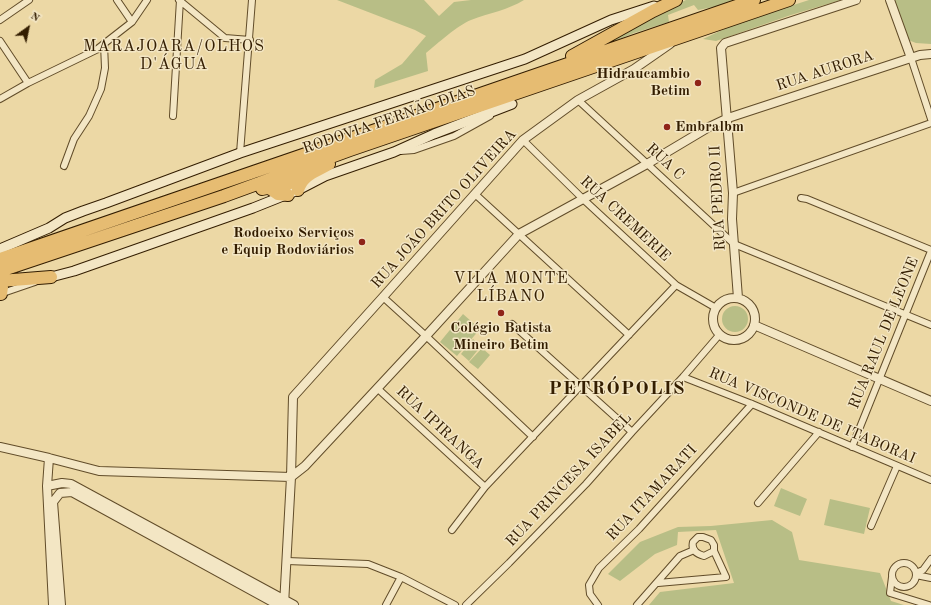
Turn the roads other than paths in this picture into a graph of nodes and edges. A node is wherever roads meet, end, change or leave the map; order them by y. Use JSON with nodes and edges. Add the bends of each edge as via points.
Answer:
{"nodes":[{"id":1,"x":28,"y":0,"type":"edge"},
{"id":2,"x":117,"y":0,"type":"edge"},
{"id":3,"x":147,"y":0,"type":"edge"},
{"id":4,"x":179,"y":0,"type":"edge"},
{"id":5,"x":252,"y":0,"type":"edge"},
{"id":6,"x":675,"y":0,"type":"edge"},
{"id":7,"x":754,"y":0,"type":"edge"},
{"id":8,"x":789,"y":0,"type":"edge"},
{"id":9,"x":856,"y":0,"type":"edge"},
{"id":10,"x":890,"y":0,"type":"edge"},
{"id":11,"x":0,"y":20,"type":"edge"},
{"id":12,"x":132,"y":22,"type":"junction"},
{"id":13,"x":678,"y":38,"type":"junction"},
{"id":14,"x":250,"y":40,"type":"junction"},
{"id":15,"x":0,"y":41,"type":"edge"},
{"id":16,"x":104,"y":44,"type":"junction"},
{"id":17,"x":931,"y":54,"type":"edge"},
{"id":18,"x":911,"y":58,"type":"junction"},
{"id":19,"x":514,"y":82,"type":"junction"},
{"id":20,"x":28,"y":84,"type":"junction"},
{"id":21,"x":531,"y":88,"type":"junction"},
{"id":22,"x":0,"y":99,"type":"edge"},
{"id":23,"x":578,"y":100,"type":"junction"},
{"id":24,"x":512,"y":104,"type":"joint"},
{"id":25,"x":173,"y":116,"type":"dead end"},
{"id":26,"x":728,"y":118,"type":"junction"},
{"id":27,"x":931,"y":119,"type":"edge"},
{"id":28,"x":931,"y":123,"type":"edge"},
{"id":29,"x":523,"y":140,"type":"junction"},
{"id":30,"x":350,"y":150,"type":"junction"},
{"id":31,"x":240,"y":153,"type":"junction"},
{"id":32,"x":647,"y":164,"type":"junction"},
{"id":33,"x":64,"y":166,"type":"dead end"},
{"id":34,"x":304,"y":178,"type":"junction"},
{"id":35,"x":268,"y":187,"type":"junction"},
{"id":36,"x":293,"y":193,"type":"junction"},
{"id":37,"x":733,"y":193,"type":"junction"},
{"id":38,"x":475,"y":194,"type":"junction"},
{"id":39,"x":224,"y":196,"type":"junction"},
{"id":40,"x":801,"y":198,"type":"dead end"},
{"id":41,"x":583,"y":199,"type":"junction"},
{"id":42,"x":84,"y":229,"type":"junction"},
{"id":43,"x":519,"y":234,"type":"junction"},
{"id":44,"x":734,"y":244,"type":"junction"},
{"id":45,"x":0,"y":250,"type":"edge"},
{"id":46,"x":931,"y":250,"type":"edge"},
{"id":47,"x":0,"y":259,"type":"edge"},
{"id":48,"x":0,"y":271,"type":"edge"},
{"id":49,"x":51,"y":277,"type":"joint"},
{"id":50,"x":676,"y":285,"type":"junction"},
{"id":51,"x":0,"y":288,"type":"edge"},
{"id":52,"x":383,"y":298,"type":"junction"},
{"id":53,"x":738,"y":298,"type":"junction"},
{"id":54,"x":716,"y":308,"type":"junction"},
{"id":55,"x":905,"y":315,"type":"junction"},
{"id":56,"x":512,"y":324,"type":"dead end"},
{"id":57,"x":754,"y":325,"type":"junction"},
{"id":58,"x":931,"y":326,"type":"edge"},
{"id":59,"x":720,"y":334,"type":"junction"},
{"id":60,"x":629,"y":335,"type":"junction"},
{"id":61,"x":426,"y":336,"type":"junction"},
{"id":62,"x":683,"y":377,"type":"junction"},
{"id":63,"x":879,"y":379,"type":"junction"},
{"id":64,"x":581,"y":386,"type":"junction"},
{"id":65,"x":377,"y":388,"type":"junction"},
{"id":66,"x":931,"y":401,"type":"edge"},
{"id":67,"x":752,"y":404,"type":"junction"},
{"id":68,"x":632,"y":432,"type":"junction"},
{"id":69,"x":819,"y":432,"type":"junction"},
{"id":70,"x":533,"y":437,"type":"junction"},
{"id":71,"x":0,"y":447,"type":"edge"},
{"id":72,"x":852,"y":447,"type":"junction"},
{"id":73,"x":49,"y":458,"type":"junction"},
{"id":74,"x":897,"y":466,"type":"junction"},
{"id":75,"x":291,"y":477,"type":"junction"},
{"id":76,"x":931,"y":480,"type":"edge"},
{"id":77,"x":47,"y":486,"type":"junction"},
{"id":78,"x":485,"y":487,"type":"junction"},
{"id":79,"x":758,"y":503,"type":"dead end"},
{"id":80,"x":871,"y":526,"type":"dead end"},
{"id":81,"x":452,"y":530,"type":"dead end"},
{"id":82,"x":694,"y":550,"type":"junction"},
{"id":83,"x":714,"y":550,"type":"junction"},
{"id":84,"x":931,"y":559,"type":"edge"},
{"id":85,"x":287,"y":561,"type":"junction"},
{"id":86,"x":916,"y":574,"type":"junction"},
{"id":87,"x":401,"y":577,"type":"junction"},
{"id":88,"x":892,"y":577,"type":"junction"},
{"id":89,"x":931,"y":578,"type":"edge"},
{"id":90,"x":658,"y":583,"type":"junction"},
{"id":91,"x":55,"y":599,"type":"edge"},
{"id":92,"x":282,"y":603,"type":"edge"},
{"id":93,"x":61,"y":605,"type":"edge"},
{"id":94,"x":294,"y":605,"type":"edge"},
{"id":95,"x":386,"y":605,"type":"edge"},
{"id":96,"x":455,"y":605,"type":"edge"},
{"id":97,"x":466,"y":605,"type":"edge"},
{"id":98,"x":598,"y":605,"type":"edge"},
{"id":99,"x":637,"y":605,"type":"edge"},
{"id":100,"x":929,"y":605,"type":"edge"}],
"edges":[{"from":1,"to":11,"type":"street"},
{"from":2,"to":12,"type":"street"},
{"from":3,"to":12,"type":"street"},
{"from":4,"to":14,"type":"street","via":[[225,38]]},
{"from":4,"to":25,"type":"street"},
{"from":5,"to":14,"type":"street"},
{"from":6,"to":19,"type":"highway","via":[[573,56]]},
{"from":6,"to":31,"type":"main road","name":"RODOVIA FERNÃO DIAS","via":[[611,20],[525,59]]},
{"from":7,"to":19,"type":"highway","name":"RODOVIA FERNÃO DIAS"},
{"from":8,"to":13,"type":"highway","name":"RODOVIA FERNÃO DIAS"},
{"from":9,"to":26,"type":"street","name":"RUA PEDRO II","via":[[725,43],[721,48]]},
{"from":10,"to":18,"type":"street"},
{"from":12,"to":16,"type":"street"},
{"from":13,"to":21,"type":"highway","name":"RODOVIA FERNÃO DIAS"},
{"from":13,"to":23,"type":"street","name":"RUA JOÃO BRITO OLIVEIRA","via":[[634,69]]},
{"from":14,"to":31,"type":"street"},
{"from":15,"to":20,"type":"street"},
{"from":16,"to":20,"type":"street"},
{"from":16,"to":33,"type":"street","via":[[105,68],[101,89],[89,116],[74,139]]},
{"from":17,"to":18,"type":"street","name":"RUA AURORA"},
{"from":18,"to":26,"type":"street","name":"RUA AURORA"},
{"from":18,"to":27,"type":"street"},
{"from":19,"to":42,"type":"highway","name":"RODOVIA FERNÃO DIAS"},
{"from":20,"to":22,"type":"street"},
{"from":21,"to":24,"type":"highway"},
{"from":21,"to":30,"type":"highway","name":"RODOVIA FERNÃO DIAS"},
{"from":23,"to":29,"type":"street","name":"RUA JOÃO BRITO OLIVEIRA"},
{"from":23,"to":32,"type":"street","name":"RUA C"},
{"from":24,"to":36,"type":"main road","name":"RODOVIA FERNÃO DIAS","via":[[394,152],[325,176]]},
{"from":26,"to":32,"type":"street","name":"RUA AURORA"},
{"from":26,"to":37,"type":"street","name":"RUA PEDRO II"},
{"from":28,"to":37,"type":"street"},
{"from":29,"to":38,"type":"street","name":"RUA JOÃO BRITO OLIVEIRA"},
{"from":29,"to":41,"type":"street","name":"RUA CREMERIE"},
{"from":30,"to":34,"type":"highway"},
{"from":30,"to":39,"type":"highway","name":"RODOVIA FERNÃO DIAS"},
{"from":31,"to":45,"type":"main road","name":"RODOVIA FERNÃO DIAS","via":[[66,218]]},
{"from":32,"to":41,"type":"street","name":"RUA AURORA"},
{"from":32,"to":44,"type":"street","name":"RUA C"},
{"from":34,"to":35,"type":"highway"},
{"from":34,"to":36,"type":"highway"},
{"from":35,"to":36,"type":"highway","via":[[278,194]]},
{"from":35,"to":39,"type":"highway","via":[[236,198]]},
{"from":36,"to":49,"type":"main road","name":"RODOVIA FERNÃO DIAS"},
{"from":37,"to":44,"type":"street","name":"RUA PEDRO II"},
{"from":38,"to":43,"type":"street"},
{"from":38,"to":52,"type":"street","name":"RUA JOÃO BRITO OLIVEIRA"},
{"from":39,"to":48,"type":"highway","name":"RODOVIA FERNÃO DIAS"},
{"from":40,"to":46,"type":"street"},
{"from":41,"to":43,"type":"street","name":"RUA AURORA"},
{"from":41,"to":50,"type":"street","name":"RUA CREMERIE"},
{"from":42,"to":45,"type":"highway"},
{"from":42,"to":47,"type":"highway","name":"RODOVIA FERNÃO DIAS"},
{"from":43,"to":60,"type":"street"},
{"from":43,"to":61,"type":"street","name":"RUA AURORA"},
{"from":44,"to":53,"type":"street","name":"RUA PEDRO II"},
{"from":44,"to":55,"type":"street"},
{"from":46,"to":55,"type":"street","name":"RUA RAUL DE LEONE"},
{"from":49,"to":51,"type":"highway"},
{"from":50,"to":54,"type":"street","name":"RUA CREMERIE"},
{"from":50,"to":60,"type":"street"},
{"from":52,"to":61,"type":"street"},
{"from":52,"to":75,"type":"street","name":"RUA JOÃO BRITO OLIVEIRA","via":[[293,397]]},
{"from":53,"to":54,"type":"street","via":[[725,300]]},
{"from":53,"to":57,"type":"street","via":[[750,305],[754,311]]},
{"from":54,"to":59,"type":"street","via":[[713,322]]},
{"from":55,"to":58,"type":"street"},
{"from":55,"to":63,"type":"street","name":"RUA RAUL DE LEONE"},
{"from":56,"to":64,"type":"street"},
{"from":57,"to":59,"type":"street","via":[[746,336],[740,339],[733,340]]},
{"from":57,"to":63,"type":"street"},
{"from":59,"to":62,"type":"street","name":"RUA PRINCESA ISABEL"},
{"from":60,"to":64,"type":"street"},
{"from":61,"to":65,"type":"street","name":"RUA AURORA"},
{"from":61,"to":70,"type":"street"},
{"from":62,"to":67,"type":"street","name":"RUA VISCONDE DE ITABORAI"},
{"from":62,"to":68,"type":"street","name":"RUA PRINCESA ISABEL"},
{"from":63,"to":66,"type":"street"},
{"from":63,"to":72,"type":"street","name":"RUA RAUL DE LEONE"},
{"from":64,"to":68,"type":"street"},
{"from":64,"to":70,"type":"street"},
{"from":65,"to":75,"type":"street","name":"RUA AURORA","via":[[305,466]]},
{"from":65,"to":78,"type":"street","name":"RUA IPIRANGA"},
{"from":67,"to":69,"type":"street","name":"RUA VISCONDE DE ITABORAI"},
{"from":67,"to":98,"type":"street","name":"RUA ITAMARATI","via":[[639,529],[599,568],[589,585],[590,594]]},
{"from":68,"to":97,"type":"street","name":"RUA PRINCESA ISABEL","via":[[575,495]]},
{"from":69,"to":72,"type":"street","name":"RUA VISCONDE DE ITABORAI"},
{"from":69,"to":79,"type":"street"},
{"from":70,"to":78,"type":"street"},
{"from":71,"to":73,"type":"street"},
{"from":72,"to":74,"type":"street","name":"RUA VISCONDE DE ITABORAI"},
{"from":73,"to":75,"type":"street","via":[[99,470]]},
{"from":73,"to":77,"type":"street"},
{"from":74,"to":76,"type":"street","name":"RUA VISCONDE DE ITABORAI"},
{"from":74,"to":80,"type":"street"},
{"from":75,"to":85,"type":"street"},
{"from":77,"to":91,"type":"street"},
{"from":77,"to":92,"type":"street","via":[[62,482],[71,484]]},
{"from":78,"to":81,"type":"street"},
{"from":82,"to":83,"type":"street","via":[[704,556]]},
{"from":82,"to":83,"type":"street","via":[[693,542],[698,537],[711,540]]},
{"from":82,"to":90,"type":"street","via":[[680,556]]},
{"from":83,"to":90,"type":"street","via":[[726,577]]},
{"from":84,"to":86,"type":"street","via":[[923,570]]},
{"from":85,"to":87,"type":"street","via":[[368,564]]},
{"from":85,"to":92,"type":"street"},
{"from":86,"to":88,"type":"street","via":[[914,581],[904,587],[896,584]]},
{"from":86,"to":88,"type":"street","via":[[912,566],[902,562],[895,566]]},
{"from":86,"to":89,"type":"street"},
{"from":87,"to":95,"type":"street"},
{"from":87,"to":96,"type":"street"},
{"from":88,"to":100,"type":"street","via":[[890,593]]},
{"from":90,"to":99,"type":"street"},
{"from":91,"to":92,"type":"street","via":[[53,502],[60,493],[72,492]]},
{"from":91,"to":93,"type":"street"},
{"from":92,"to":94,"type":"street"}]}
